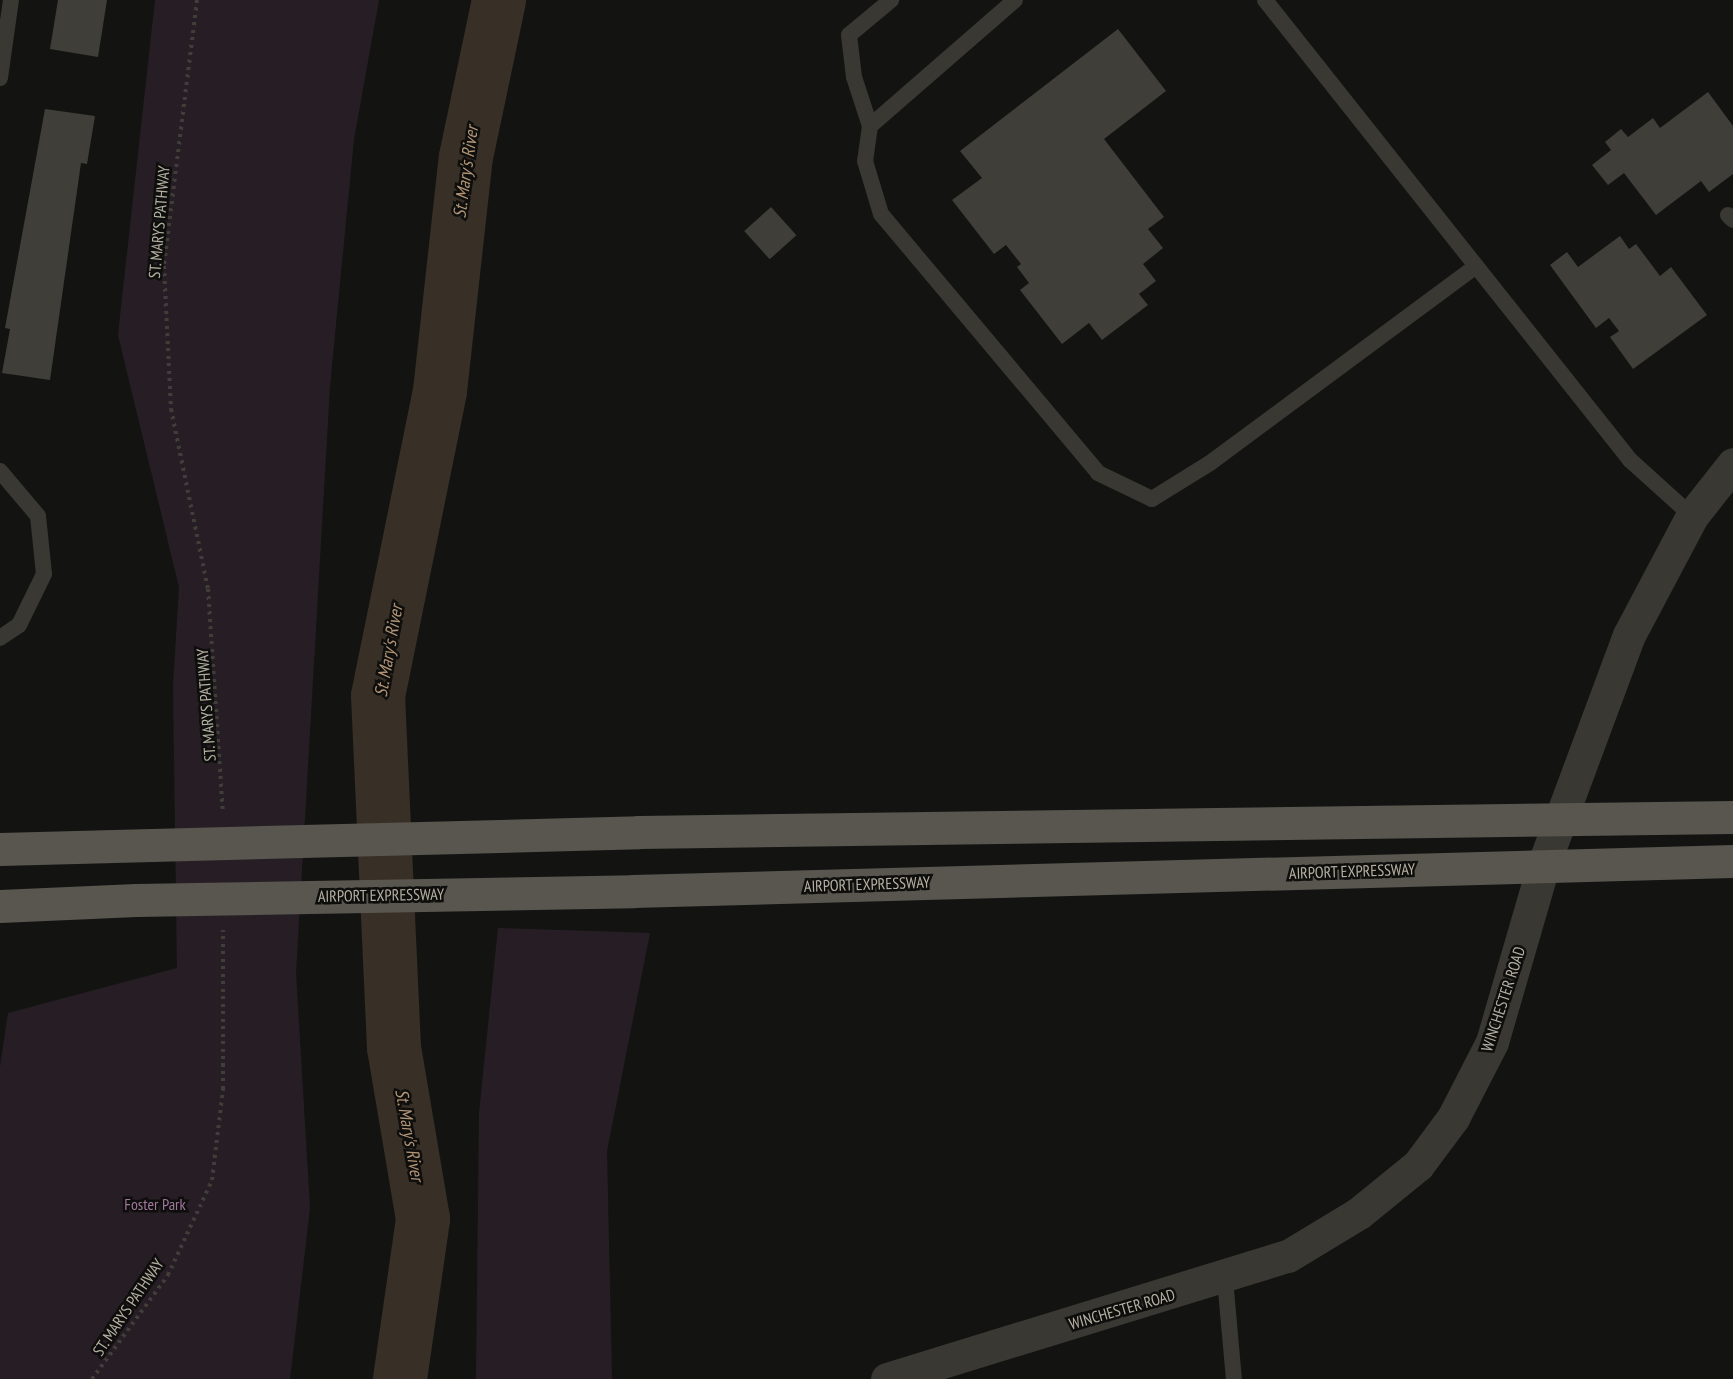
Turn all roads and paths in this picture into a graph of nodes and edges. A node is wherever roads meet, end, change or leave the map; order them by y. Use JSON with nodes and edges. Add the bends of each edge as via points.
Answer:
{"nodes":[{"id":1,"x":12,"y":0,"type":"edge"},
{"id":2,"x":197,"y":0,"type":"edge"},
{"id":3,"x":891,"y":0,"type":"edge"},
{"id":4,"x":1015,"y":0,"type":"edge"},
{"id":5,"x":1265,"y":0,"type":"edge"},
{"id":6,"x":0,"y":78,"type":"edge"},
{"id":7,"x":870,"y":126,"type":"junction"},
{"id":8,"x":1476,"y":266,"type":"junction"},
{"id":9,"x":1733,"y":464,"type":"edge"},
{"id":10,"x":0,"y":471,"type":"edge"},
{"id":11,"x":1692,"y":516,"type":"junction"},
{"id":12,"x":0,"y":638,"type":"edge"},
{"id":13,"x":1733,"y":817,"type":"edge"},
{"id":14,"x":223,"y":821,"type":"dead end"},
{"id":15,"x":1558,"y":822,"type":"junction"},
{"id":16,"x":0,"y":849,"type":"edge"},
{"id":17,"x":1733,"y":861,"type":"edge"},
{"id":18,"x":1543,"y":866,"type":"junction"},
{"id":19,"x":0,"y":906,"type":"edge"},
{"id":20,"x":223,"y":926,"type":"dead end"},
{"id":21,"x":1225,"y":1279,"type":"junction"},
{"id":22,"x":92,"y":1379,"type":"edge"},
{"id":23,"x":887,"y":1379,"type":"edge"},
{"id":24,"x":1234,"y":1379,"type":"edge"}],
"edges":[{"from":1,"to":6,"type":"lane"},
{"from":2,"to":14,"type":"path","name":"ST. MARYS PATHWAY","via":[[164,266],[171,409],[208,589],[223,751]]},
{"from":3,"to":7,"type":"lane","via":[[849,35],[854,77]]},
{"from":4,"to":7,"type":"lane"},
{"from":5,"to":8,"type":"lane"},
{"from":7,"to":8,"type":"lane","via":[[865,161],[881,214],[1098,473],[1152,499],[1210,463]]},
{"from":8,"to":11,"type":"lane","via":[[1630,460]]},
{"from":9,"to":11,"type":"street","name":"WINCHESTER ROAD"},
{"from":10,"to":12,"type":"lane","via":[[38,516],[44,574],[19,625]]},
{"from":11,"to":15,"type":"street","name":"WINCHESTER ROAD","via":[[1629,635]]},
{"from":13,"to":15,"type":"main road"},
{"from":15,"to":16,"type":"main road","bridge":true,"via":[[639,832]]},
{"from":15,"to":18,"type":"street","name":"WINCHESTER ROAD"},
{"from":17,"to":18,"type":"main road","name":"AIRPORT EXPRESSWAY"},
{"from":18,"to":19,"type":"main road","name":"AIRPORT EXPRESSWAY","bridge":true},
{"from":18,"to":21,"type":"street","name":"WINCHESTER ROAD","via":[[1492,1042],[1446,1128],[1418,1165],[1359,1213],[1288,1256]]},
{"from":20,"to":22,"type":"path","name":"ST. MARYS PATHWAY","via":[[223,1089],[212,1180],[168,1275]]},
{"from":21,"to":23,"type":"street","name":"WINCHESTER ROAD"},
{"from":21,"to":24,"type":"lane"}]}
